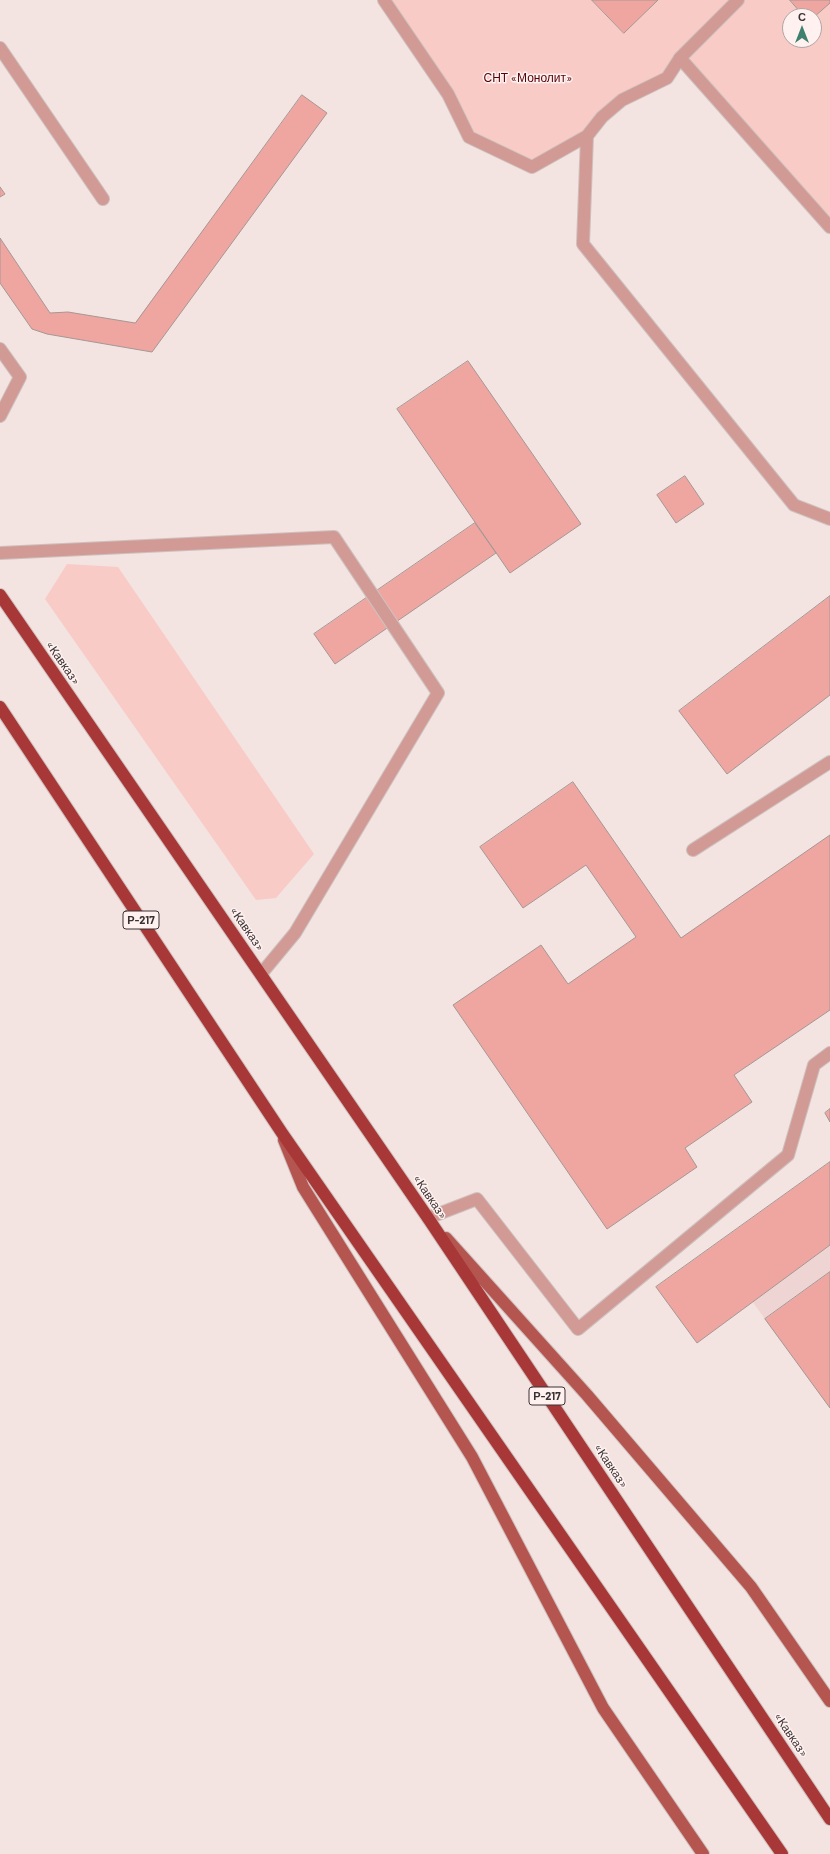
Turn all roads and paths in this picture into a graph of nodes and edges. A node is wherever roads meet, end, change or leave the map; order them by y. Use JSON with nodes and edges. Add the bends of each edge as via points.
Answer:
{"nodes":[{"id":1,"x":384,"y":0,"type":"edge"},
{"id":2,"x":738,"y":0,"type":"edge"},
{"id":3,"x":0,"y":48,"type":"edge"},
{"id":4,"x":680,"y":58,"type":"junction"},
{"id":5,"x":587,"y":136,"type":"junction"},
{"id":6,"x":103,"y":199,"type":"dead end"},
{"id":7,"x":830,"y":227,"type":"edge"},
{"id":8,"x":0,"y":349,"type":"edge"},
{"id":9,"x":0,"y":416,"type":"edge"},
{"id":10,"x":830,"y":519,"type":"edge"},
{"id":11,"x":0,"y":553,"type":"edge"},
{"id":12,"x":0,"y":595,"type":"edge"},
{"id":13,"x":0,"y":707,"type":"edge"},
{"id":14,"x":830,"y":762,"type":"edge"},
{"id":15,"x":694,"y":850,"type":"dead end"},
{"id":16,"x":261,"y":974,"type":"junction"},
{"id":17,"x":830,"y":1053,"type":"edge"},
{"id":18,"x":282,"y":1133,"type":"junction"},
{"id":19,"x":428,"y":1218,"type":"junction"},
{"id":20,"x":830,"y":1701,"type":"edge"},
{"id":21,"x":830,"y":1819,"type":"edge"},
{"id":22,"x":703,"y":1854,"type":"edge"},
{"id":23,"x":782,"y":1854,"type":"edge"}],
"edges":[{"from":1,"to":5,"type":"street","via":[[448,94],[469,137],[532,167]]},
{"from":2,"to":4,"type":"street"},
{"from":3,"to":6,"type":"street"},
{"from":4,"to":5,"type":"street","via":[[667,78],[622,100],[602,117]]},
{"from":4,"to":7,"type":"street"},
{"from":5,"to":10,"type":"street","via":[[583,244],[794,506]]},
{"from":8,"to":9,"type":"street","via":[[20,377]]},
{"from":11,"to":16,"type":"street","via":[[334,538],[438,693],[295,933]]},
{"from":12,"to":16,"type":"highway","name":"«Кавказ»","number":"Р-217"},
{"from":13,"to":18,"type":"highway","number":"Р-217"},
{"from":14,"to":15,"type":"street"},
{"from":16,"to":19,"type":"highway","name":"«Кавказ»","number":"Р-217"},
{"from":17,"to":19,"type":"street","via":[[814,1065],[788,1155],[578,1329],[477,1199]]},
{"from":18,"to":22,"type":"main road","via":[[303,1187],[472,1458],[603,1708]]},
{"from":18,"to":23,"type":"highway","number":"Р-217"},
{"from":19,"to":20,"type":"main road","via":[[587,1395],[751,1587]]},
{"from":19,"to":21,"type":"highway","name":"«Кавказ»","number":"Р-217"}]}
